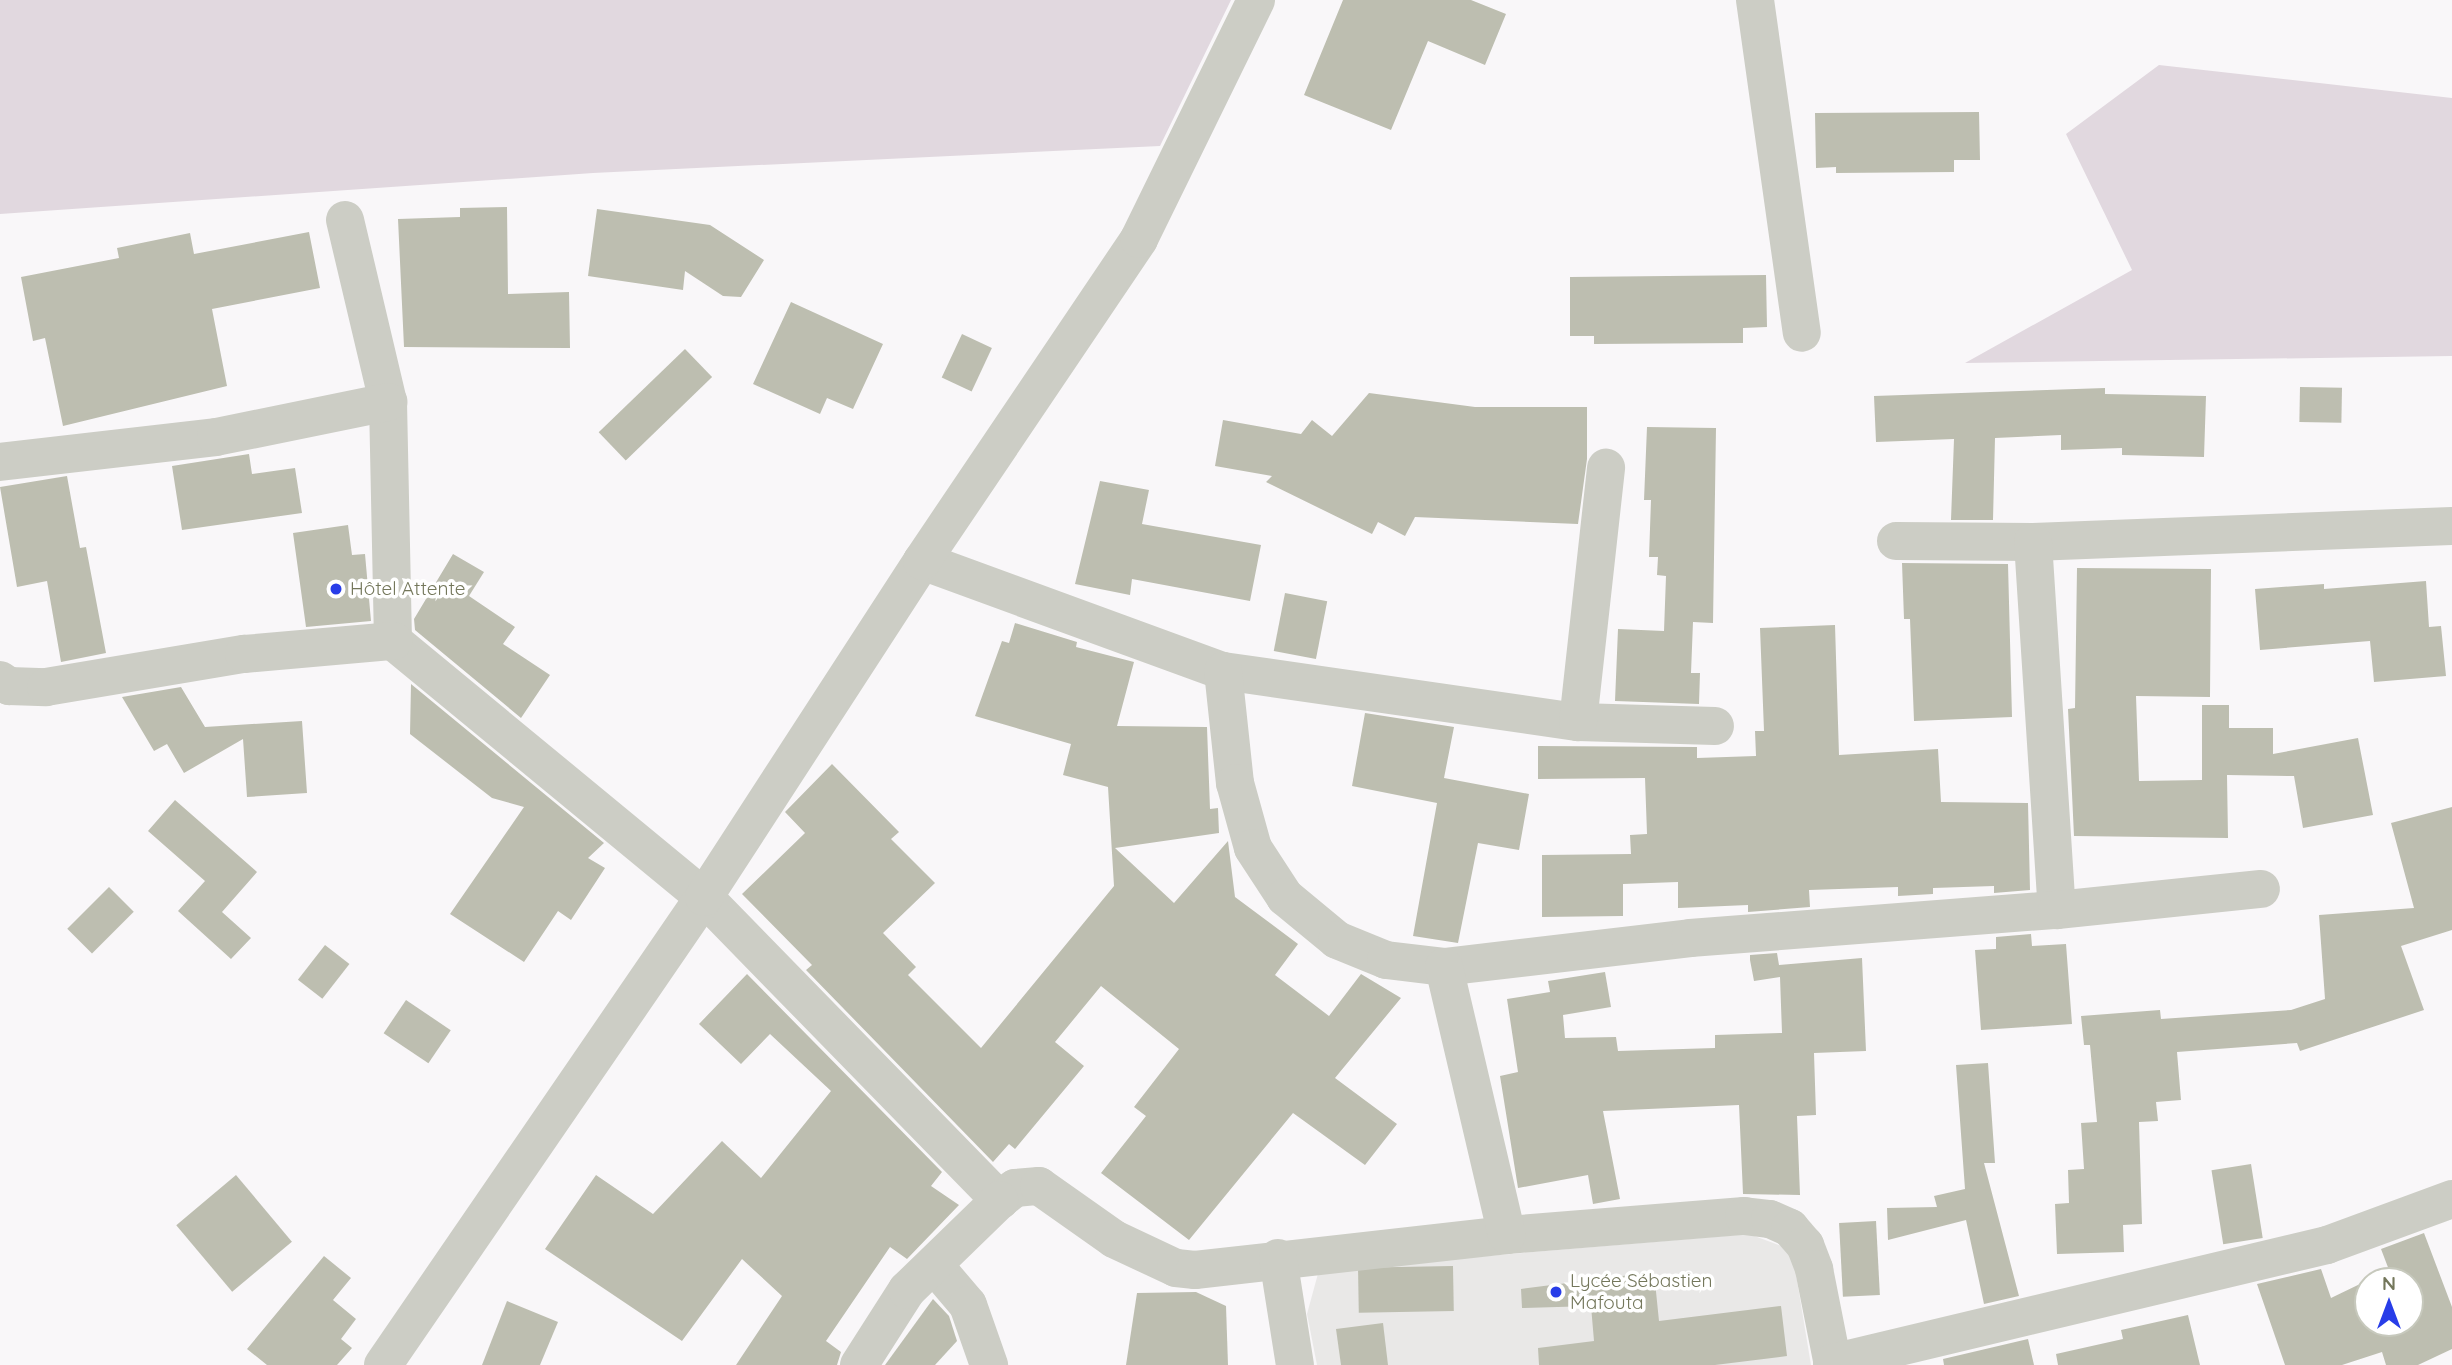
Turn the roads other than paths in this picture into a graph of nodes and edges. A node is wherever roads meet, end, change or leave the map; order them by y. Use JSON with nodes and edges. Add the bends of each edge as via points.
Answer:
{"nodes":[{"id":1,"x":1256,"y":0,"type":"edge"},
{"id":2,"x":1755,"y":0,"type":"edge"},
{"id":3,"x":345,"y":220,"type":"dead end"},
{"id":4,"x":1802,"y":333,"type":"dead end"},
{"id":5,"x":388,"y":402,"type":"junction"},
{"id":6,"x":0,"y":462,"type":"edge"},
{"id":7,"x":1606,"y":468,"type":"dead end"},
{"id":8,"x":2452,"y":526,"type":"edge"},
{"id":9,"x":1896,"y":541,"type":"dead end"},
{"id":10,"x":2033,"y":541,"type":"junction"},
{"id":11,"x":922,"y":561,"type":"junction"},
{"id":12,"x":393,"y":641,"type":"junction"},
{"id":13,"x":1223,"y":671,"type":"junction"},
{"id":14,"x":0,"y":680,"type":"edge"},
{"id":15,"x":1577,"y":722,"type":"junction"},
{"id":16,"x":1715,"y":726,"type":"dead end"},
{"id":17,"x":2261,"y":890,"type":"dead end"},
{"id":18,"x":704,"y":897,"type":"junction"},
{"id":19,"x":2057,"y":910,"type":"junction"},
{"id":20,"x":1444,"y":967,"type":"junction"},
{"id":21,"x":2452,"y":1199,"type":"edge"},
{"id":22,"x":1000,"y":1200,"type":"junction"},
{"id":23,"x":1507,"y":1235,"type":"junction"},
{"id":24,"x":1278,"y":1258,"type":"junction"},
{"id":25,"x":934,"y":1265,"type":"junction"},
{"id":26,"x":1833,"y":1364,"type":"edge"},
{"id":27,"x":383,"y":1365,"type":"edge"},
{"id":28,"x":859,"y":1365,"type":"edge"},
{"id":29,"x":989,"y":1365,"type":"edge"},
{"id":30,"x":1294,"y":1365,"type":"edge"}],
"edges":[{"from":1,"to":11,"type":"street","via":[[1139,239]]},
{"from":2,"to":4,"type":"street"},
{"from":3,"to":5,"type":"street"},
{"from":5,"to":6,"type":"street","via":[[216,437]]},
{"from":5,"to":12,"type":"street"},
{"from":7,"to":15,"type":"street"},
{"from":8,"to":10,"type":"street"},
{"from":9,"to":10,"type":"street"},
{"from":10,"to":19,"type":"street"},
{"from":11,"to":13,"type":"street"},
{"from":11,"to":18,"type":"street"},
{"from":12,"to":14,"type":"street","via":[[244,654],[46,687],[9,686]]},
{"from":12,"to":18,"type":"street"},
{"from":13,"to":15,"type":"street"},
{"from":13,"to":20,"type":"street","via":[[1235,783],[1254,848],[1285,897],[1337,940],[1386,960]]},
{"from":15,"to":16,"type":"street"},
{"from":17,"to":19,"type":"street"},
{"from":18,"to":22,"type":"street"},
{"from":18,"to":27,"type":"street"},
{"from":19,"to":20,"type":"street","via":[[1690,937]]},
{"from":20,"to":23,"type":"street"},
{"from":21,"to":26,"type":"street","via":[[2326,1245]]},
{"from":22,"to":24,"type":"street","via":[[1015,1188],[1039,1186],[1114,1239],[1176,1268],[1195,1270]]},
{"from":22,"to":25,"type":"street"},
{"from":23,"to":24,"type":"street"},
{"from":23,"to":26,"type":"street","via":[[1744,1216],[1770,1219],[1790,1228],[1805,1245]]},
{"from":24,"to":30,"type":"street"},
{"from":25,"to":28,"type":"street","via":[[908,1290]]},
{"from":25,"to":29,"type":"street","via":[[968,1305]]}]}
